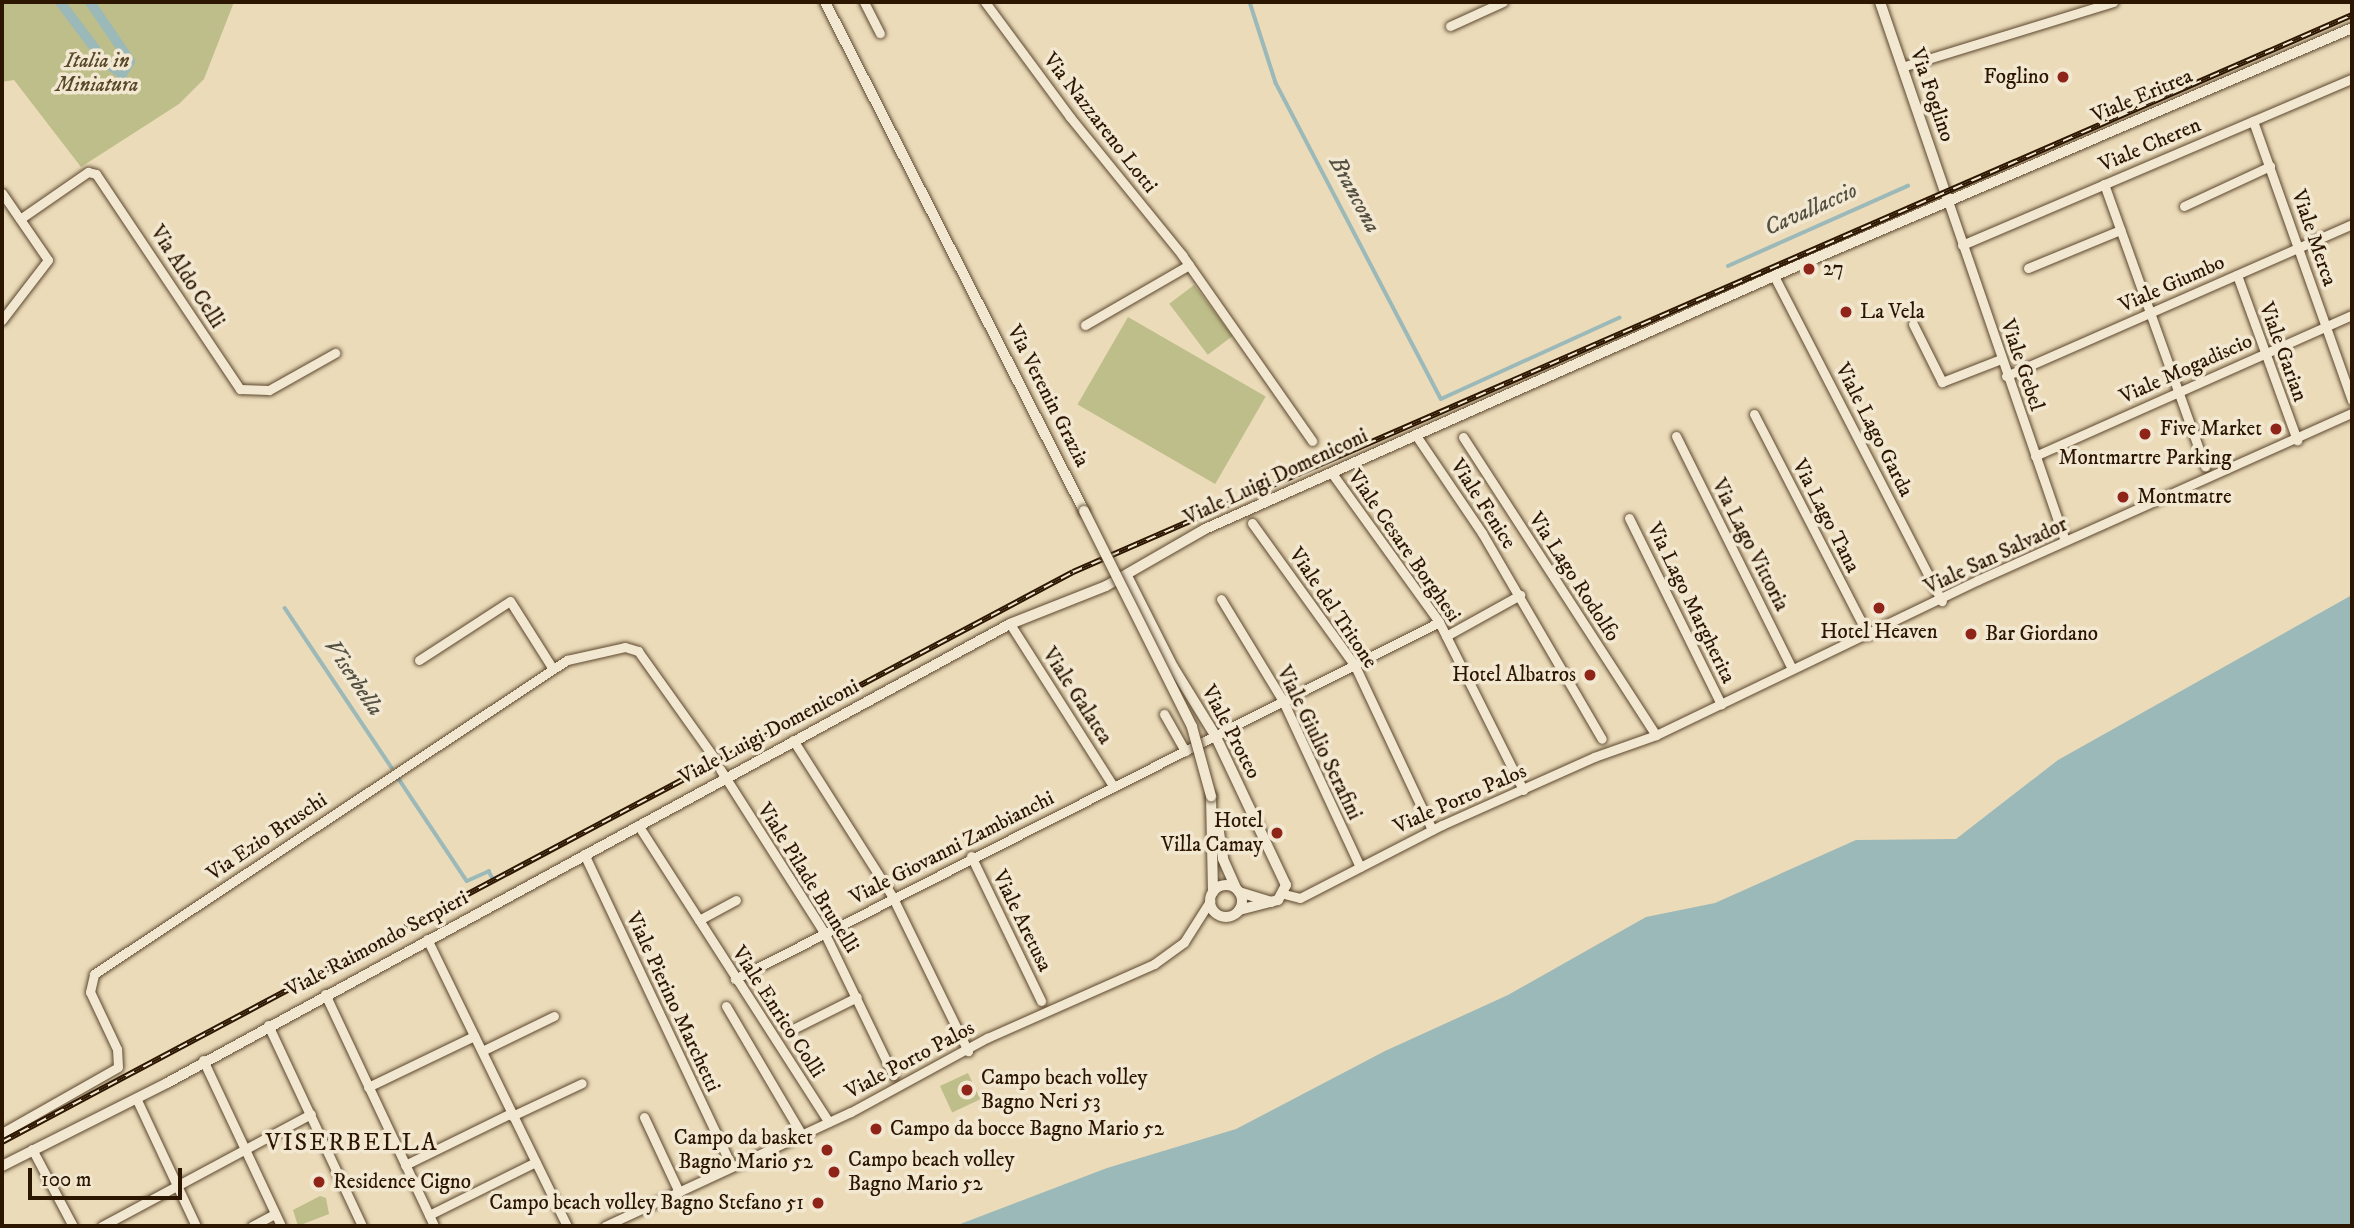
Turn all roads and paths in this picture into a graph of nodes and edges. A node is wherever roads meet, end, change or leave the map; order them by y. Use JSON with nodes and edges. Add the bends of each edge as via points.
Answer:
{"nodes":[{"id":1,"x":825,"y":2,"type":"edge"},
{"id":2,"x":864,"y":2,"type":"edge"},
{"id":3,"x":985,"y":2,"type":"edge"},
{"id":4,"x":1503,"y":2,"type":"edge"},
{"id":5,"x":1880,"y":2,"type":"edge"},
{"id":6,"x":2113,"y":2,"type":"edge"},
{"id":7,"x":1450,"y":26,"type":"dead end"},
{"id":8,"x":2352,"y":28,"type":"edge"},
{"id":9,"x":880,"y":33,"type":"dead end"},
{"id":10,"x":1902,"y":66,"type":"junction"},
{"id":11,"x":2352,"y":79,"type":"edge"},
{"id":12,"x":2253,"y":121,"type":"junction"},
{"id":13,"x":2270,"y":166,"type":"junction"},
{"id":14,"x":2104,"y":184,"type":"junction"},
{"id":15,"x":2,"y":193,"type":"edge"},
{"id":16,"x":1948,"y":201,"type":"junction"},
{"id":17,"x":2184,"y":206,"type":"dead end"},
{"id":18,"x":20,"y":219,"type":"junction"},
{"id":19,"x":2352,"y":223,"type":"edge"},
{"id":20,"x":2120,"y":230,"type":"junction"},
{"id":21,"x":1962,"y":245,"type":"junction"},
{"id":22,"x":2299,"y":246,"type":"junction"},
{"id":23,"x":1189,"y":265,"type":"junction"},
{"id":24,"x":2028,"y":268,"type":"dead end"},
{"id":25,"x":2237,"y":275,"type":"junction"},
{"id":26,"x":1774,"y":276,"type":"junction"},
{"id":27,"x":2151,"y":313,"type":"junction"},
{"id":28,"x":2352,"y":315,"type":"edge"},
{"id":29,"x":2,"y":320,"type":"edge"},
{"id":30,"x":1913,"y":324,"type":"dead end"},
{"id":31,"x":1084,"y":325,"type":"dead end"},
{"id":32,"x":2326,"y":327,"type":"junction"},
{"id":33,"x":335,"y":353,"type":"dead end"},
{"id":34,"x":2265,"y":354,"type":"junction"},
{"id":35,"x":2001,"y":359,"type":"junction"},
{"id":36,"x":2006,"y":376,"type":"junction"},
{"id":37,"x":2177,"y":392,"type":"junction"},
{"id":38,"x":2352,"y":400,"type":"edge"},
{"id":39,"x":2352,"y":413,"type":"edge"},
{"id":40,"x":1754,"y":414,"type":"dead end"},
{"id":41,"x":1415,"y":434,"type":"junction"},
{"id":42,"x":1676,"y":436,"type":"dead end"},
{"id":43,"x":1464,"y":437,"type":"dead end"},
{"id":44,"x":2297,"y":440,"type":"junction"},
{"id":45,"x":1311,"y":441,"type":"dead end"},
{"id":46,"x":2035,"y":457,"type":"junction"},
{"id":47,"x":2205,"y":467,"type":"dead end"},
{"id":48,"x":1331,"y":472,"type":"junction"},
{"id":49,"x":1629,"y":518,"type":"dead end"},
{"id":50,"x":1252,"y":523,"type":"dead end"},
{"id":51,"x":2066,"y":540,"type":"junction"},
{"id":52,"x":1127,"y":576,"type":"junction"},
{"id":53,"x":1520,"y":595,"type":"junction"},
{"id":54,"x":1222,"y":599,"type":"dead end"},
{"id":55,"x":1942,"y":601,"type":"junction"},
{"id":56,"x":1439,"y":622,"type":"junction"},
{"id":57,"x":1010,"y":624,"type":"junction"},
{"id":58,"x":1868,"y":635,"type":"junction"},
{"id":59,"x":1446,"y":636,"type":"junction"},
{"id":60,"x":419,"y":660,"type":"dead end"},
{"id":61,"x":1355,"y":666,"type":"junction"},
{"id":62,"x":553,"y":669,"type":"junction"},
{"id":63,"x":1792,"y":669,"type":"junction"},
{"id":64,"x":1283,"y":701,"type":"junction"},
{"id":65,"x":1721,"y":704,"type":"junction"},
{"id":66,"x":1164,"y":714,"type":"dead end"},
{"id":67,"x":1215,"y":735,"type":"junction"},
{"id":68,"x":1656,"y":735,"type":"junction"},
{"id":69,"x":1602,"y":739,"type":"dead end"},
{"id":70,"x":793,"y":740,"type":"junction"},
{"id":71,"x":1185,"y":751,"type":"junction"},
{"id":72,"x":713,"y":756,"type":"dead end"},
{"id":73,"x":720,"y":769,"type":"dead end"},
{"id":74,"x":726,"y":780,"type":"junction"},
{"id":75,"x":1114,"y":787,"type":"junction"},
{"id":76,"x":1523,"y":790,"type":"junction"},
{"id":77,"x":1214,"y":817,"type":"junction"},
{"id":78,"x":638,"y":825,"type":"junction"},
{"id":79,"x":1432,"y":830,"type":"junction"},
{"id":80,"x":584,"y":854,"type":"junction"},
{"id":81,"x":971,"y":856,"type":"junction"},
{"id":82,"x":1360,"y":867,"type":"junction"},
{"id":83,"x":1237,"y":890,"type":"junction"},
{"id":84,"x":1283,"y":894,"type":"junction"},
{"id":85,"x":892,"y":896,"type":"junction"},
{"id":86,"x":1212,"y":896,"type":"junction"},
{"id":87,"x":736,"y":900,"type":"dead end"},
{"id":88,"x":1271,"y":902,"type":"junction"},
{"id":89,"x":1239,"y":911,"type":"junction"},
{"id":90,"x":699,"y":920,"type":"junction"},
{"id":91,"x":824,"y":932,"type":"junction"},
{"id":92,"x":427,"y":939,"type":"junction"},
{"id":93,"x":735,"y":979,"type":"junction"},
{"id":94,"x":325,"y":994,"type":"junction"},
{"id":95,"x":857,"y":997,"type":"junction"},
{"id":96,"x":1041,"y":1001,"type":"dead end"},
{"id":97,"x":726,"y":1006,"type":"dead end"},
{"id":98,"x":554,"y":1016,"type":"dead end"},
{"id":99,"x":268,"y":1025,"type":"junction"},
{"id":100,"x":794,"y":1028,"type":"dead end"},
{"id":101,"x":474,"y":1036,"type":"junction"},
{"id":102,"x":482,"y":1051,"type":"junction"},
{"id":103,"x":968,"y":1051,"type":"junction"},
{"id":104,"x":203,"y":1060,"type":"junction"},
{"id":105,"x":893,"y":1075,"type":"dead end"},
{"id":106,"x":582,"y":1083,"type":"dead end"},
{"id":107,"x":368,"y":1087,"type":"junction"},
{"id":108,"x":136,"y":1098,"type":"junction"},
{"id":109,"x":311,"y":1114,"type":"junction"},
{"id":110,"x":512,"y":1114,"type":"junction"},
{"id":111,"x":644,"y":1117,"type":"dead end"},
{"id":112,"x":829,"y":1122,"type":"junction"},
{"id":113,"x":2,"y":1133,"type":"edge"},
{"id":114,"x":802,"y":1135,"type":"junction"},
{"id":115,"x":32,"y":1149,"type":"junction"},
{"id":116,"x":246,"y":1150,"type":"junction"},
{"id":117,"x":536,"y":1163,"type":"junction"},
{"id":118,"x":405,"y":1165,"type":"junction"},
{"id":119,"x":731,"y":1165,"type":"junction"},
{"id":120,"x":2,"y":1166,"type":"edge"},
{"id":121,"x":177,"y":1186,"type":"junction"},
{"id":122,"x":679,"y":1192,"type":"junction"},
{"id":123,"x":275,"y":1214,"type":"junction"},
{"id":124,"x":429,"y":1214,"type":"junction"},
{"id":125,"x":73,"y":1226,"type":"edge"},
{"id":126,"x":102,"y":1226,"type":"edge"},
{"id":127,"x":196,"y":1226,"type":"edge"},
{"id":128,"x":253,"y":1226,"type":"edge"},
{"id":129,"x":281,"y":1226,"type":"edge"},
{"id":130,"x":362,"y":1226,"type":"edge"},
{"id":131,"x":434,"y":1226,"type":"edge"},
{"id":132,"x":567,"y":1226,"type":"edge"},
{"id":133,"x":605,"y":1226,"type":"edge"}],
"edges":[{"from":1,"to":77,"type":"street","name":"Via Verenin Grazia","bridge":true,"via":[[1192,727]]},
{"from":2,"to":9,"type":"street"},
{"from":3,"to":23,"type":"street","name":"Via Nazzareno Lotti"},
{"from":4,"to":7,"type":"street"},
{"from":5,"to":10,"type":"street","name":"Via Foglino"},
{"from":6,"to":10,"type":"street"},
{"from":8,"to":16,"type":"street","name":"Viale Eritrea"},
{"from":10,"to":16,"type":"street","name":"Via Foglino"},
{"from":11,"to":12,"type":"street","name":"Viale Cheren"},
{"from":12,"to":13,"type":"street","name":"Viale Merca"},
{"from":12,"to":14,"type":"street","name":"Viale Cheren"},
{"from":13,"to":17,"type":"street"},
{"from":13,"to":22,"type":"street","name":"Viale Merca"},
{"from":14,"to":20,"type":"street"},
{"from":14,"to":21,"type":"street","name":"Viale Cheren"},
{"from":15,"to":18,"type":"street"},
{"from":16,"to":21,"type":"street","name":"Viale Gebel"},
{"from":16,"to":26,"type":"street","name":"Viale Luigi Domeniconi"},
{"from":18,"to":29,"type":"street","via":[[48,260]]},
{"from":18,"to":33,"type":"street","name":"Via Aldo Celli","via":[[88,172],[96,174],[240,389],[270,390]]},
{"from":19,"to":22,"type":"street","name":"Viale Giumbo"},
{"from":20,"to":24,"type":"street"},
{"from":20,"to":27,"type":"street"},
{"from":21,"to":35,"type":"street","name":"Viale Gebel"},
{"from":22,"to":25,"type":"street","name":"Viale Giumbo"},
{"from":22,"to":32,"type":"street","name":"Viale Merca"},
{"from":23,"to":31,"type":"street"},
{"from":23,"to":45,"type":"street","name":"Via Nazzareno Lotti"},
{"from":25,"to":27,"type":"street","name":"Viale Giumbo"},
{"from":25,"to":34,"type":"street","name":"Viale Garian"},
{"from":26,"to":41,"type":"street","name":"Viale Luigi Domeniconi"},
{"from":26,"to":55,"type":"street","name":"Viale Lago Garda"},
{"from":27,"to":36,"type":"street","name":"Viale Giumbo"},
{"from":27,"to":37,"type":"street"},
{"from":28,"to":32,"type":"street","name":"Viale Mogadiscio"},
{"from":30,"to":35,"type":"street","via":[[1942,382]]},
{"from":32,"to":34,"type":"street","name":"Viale Mogadiscio"},
{"from":32,"to":38,"type":"street","name":"Viale Merca"},
{"from":34,"to":37,"type":"street","name":"Viale Mogadiscio"},
{"from":34,"to":44,"type":"street","name":"Viale Garian"},
{"from":35,"to":36,"type":"street","name":"Viale Gebel"},
{"from":36,"to":46,"type":"street","name":"Viale Gebel"},
{"from":37,"to":46,"type":"street","name":"Viale Mogadiscio"},
{"from":37,"to":47,"type":"street"},
{"from":39,"to":44,"type":"street","name":"Viale San Salvador"},
{"from":40,"to":58,"type":"street","name":"Via Lago Tana"},
{"from":41,"to":48,"type":"street","name":"Viale Luigi Domeniconi"},
{"from":41,"to":53,"type":"street","name":"Viale Fenice"},
{"from":42,"to":63,"type":"street","name":"Via Lago Vittoria"},
{"from":43,"to":68,"type":"street","name":"Via Lago Rodolfo"},
{"from":44,"to":51,"type":"street","name":"Viale San Salvador"},
{"from":46,"to":51,"type":"street","name":"Viale Gebel"},
{"from":48,"to":52,"type":"street","name":"Viale Luigi Domeniconi","via":[[1205,528]]},
{"from":48,"to":56,"type":"street","name":"Viale Cesare Borghesi"},
{"from":49,"to":65,"type":"street","name":"Via Lago Margherita"},
{"from":50,"to":61,"type":"street","name":"Viale del Tritone"},
{"from":51,"to":55,"type":"street","name":"Viale San Salvador"},
{"from":52,"to":57,"type":"street","name":"Viale Luigi Domeniconi"},
{"from":52,"to":67,"type":"street","name":"Viale Proteo"},
{"from":53,"to":59,"type":"street"},
{"from":53,"to":69,"type":"street","name":"Viale Fenice"},
{"from":54,"to":64,"type":"street","name":"Viale Giulio Serafini"},
{"from":55,"to":58,"type":"street","name":"Viale San Salvador"},
{"from":56,"to":59,"type":"street","name":"Viale Cesare Borghesi"},
{"from":56,"to":61,"type":"street","name":"Viale Giovanni Zambianchi"},
{"from":57,"to":70,"type":"street","name":"Viale Luigi Domeniconi"},
{"from":57,"to":75,"type":"street","name":"Viale Galatea"},
{"from":58,"to":63,"type":"street","name":"Viale San Salvador"},
{"from":59,"to":76,"type":"street","name":"Viale Cesare Borghesi"},
{"from":60,"to":62,"type":"street","via":[[510,601]]},
{"from":61,"to":64,"type":"street","name":"Viale Giovanni Zambianchi"},
{"from":61,"to":79,"type":"street","name":"Viale del Tritone"},
{"from":62,"to":72,"type":"street","name":"Via Ezio Bruschi","via":[[586,654],[625,647],[642,656]]},
{"from":62,"to":113,"type":"street","name":"Via Ezio Bruschi","via":[[94,974],[90,992],[120,1059],[109,1074]]},
{"from":63,"to":65,"type":"street","name":"Viale San Salvador"},
{"from":64,"to":67,"type":"street","name":"Viale Giovanni Zambianchi"},
{"from":64,"to":82,"type":"street","name":"Viale Giulio Serafini"},
{"from":65,"to":68,"type":"street","name":"Viale San Salvador"},
{"from":66,"to":71,"type":"street"},
{"from":67,"to":71,"type":"street","name":"Viale Giovanni Zambianchi"},
{"from":67,"to":84,"type":"street","name":"Viale Proteo","via":[[1286,885]]},
{"from":68,"to":76,"type":"street","name":"Viale Porto Palos"},
{"from":70,"to":74,"type":"street","name":"Viale Luigi Domeniconi"},
{"from":70,"to":85,"type":"street"},
{"from":71,"to":75,"type":"street","name":"Viale Giovanni Zambianchi"},
{"from":73,"to":74,"type":"street"},
{"from":74,"to":78,"type":"street","name":"Viale Luigi Domeniconi"},
{"from":74,"to":91,"type":"street","name":"Viale Pilade Brunelli"},
{"from":75,"to":81,"type":"street","name":"Viale Giovanni Zambianchi"},
{"from":76,"to":79,"type":"street","name":"Viale Porto Palos"},
{"from":77,"to":83,"type":"street","name":"Via Verenin Grazia","via":[[1225,865]]},
{"from":77,"to":86,"type":"street","name":"Via Verenin Grazia"},
{"from":78,"to":80,"type":"street","name":"Viale Raimondo Serpieri"},
{"from":78,"to":90,"type":"street","name":"Viale Enrico Colli"},
{"from":79,"to":82,"type":"street","name":"Viale Porto Palos"},
{"from":80,"to":92,"type":"street","name":"Viale Raimondo Serpieri"},
{"from":80,"to":119,"type":"street","name":"Viale Pierino Marchetti"},
{"from":81,"to":85,"type":"street","name":"Viale Giovanni Zambianchi"},
{"from":81,"to":96,"type":"street","name":"Viale Aretusa"},
{"from":82,"to":84,"type":"street","name":"Viale Porto Palos","via":[[1300,898]]},
{"from":83,"to":86,"type":"street","via":[[1222,886]]},
{"from":83,"to":88,"type":"street"},
{"from":83,"to":89,"type":"street"},
{"from":84,"to":88,"type":"street"},
{"from":85,"to":91,"type":"street","name":"Viale Giovanni Zambianchi"},
{"from":85,"to":103,"type":"street"},
{"from":86,"to":89,"type":"street","via":[[1222,916]]},
{"from":86,"to":103,"type":"street","name":"Viale Porto Palos","via":[[1191,933],[1165,958],[987,1038]]},
{"from":87,"to":90,"type":"street"},
{"from":88,"to":89,"type":"street"},
{"from":90,"to":93,"type":"street","name":"Viale Enrico Colli"},
{"from":91,"to":93,"type":"street","name":"Viale Giovanni Zambianchi"},
{"from":91,"to":95,"type":"street","name":"Viale Pilade Brunelli"},
{"from":92,"to":94,"type":"street","name":"Viale Raimondo Serpieri"},
{"from":92,"to":101,"type":"street"},
{"from":93,"to":112,"type":"street","name":"Viale Enrico Colli"},
{"from":94,"to":99,"type":"street","name":"Viale Raimondo Serpieri"},
{"from":94,"to":107,"type":"street"},
{"from":95,"to":100,"type":"street"},
{"from":95,"to":105,"type":"street","name":"Viale Pilade Brunelli"},
{"from":97,"to":114,"type":"street"},
{"from":98,"to":102,"type":"street"},
{"from":99,"to":104,"type":"street","name":"Viale Raimondo Serpieri"},
{"from":99,"to":109,"type":"street"},
{"from":101,"to":102,"type":"street"},
{"from":101,"to":107,"type":"street"},
{"from":102,"to":110,"type":"street"},
{"from":103,"to":112,"type":"street","name":"Viale Porto Palos"},
{"from":104,"to":108,"type":"street","name":"Viale Raimondo Serpieri"},
{"from":104,"to":116,"type":"street"},
{"from":106,"to":110,"type":"street"},
{"from":107,"to":118,"type":"street"},
{"from":108,"to":115,"type":"street","name":"Viale Raimondo Serpieri"},
{"from":108,"to":121,"type":"street"},
{"from":109,"to":116,"type":"street"},
{"from":109,"to":130,"type":"street"},
{"from":110,"to":117,"type":"street"},
{"from":110,"to":118,"type":"street"},
{"from":111,"to":122,"type":"street"},
{"from":112,"to":114,"type":"street","name":"Viale Porto Palos"},
{"from":114,"to":119,"type":"street","name":"Viale Porto Palos"},
{"from":115,"to":120,"type":"street","name":"Viale Raimondo Serpieri"},
{"from":115,"to":125,"type":"street"},
{"from":116,"to":121,"type":"street"},
{"from":116,"to":123,"type":"street"},
{"from":117,"to":124,"type":"street"},
{"from":117,"to":132,"type":"street"},
{"from":118,"to":124,"type":"street"},
{"from":119,"to":122,"type":"street","name":"Viale Porto Palos"},
{"from":121,"to":126,"type":"street"},
{"from":121,"to":127,"type":"street"},
{"from":122,"to":133,"type":"street","name":"Viale Porto Palos"},
{"from":123,"to":128,"type":"street"},
{"from":123,"to":129,"type":"street"},
{"from":124,"to":131,"type":"street"}]}
